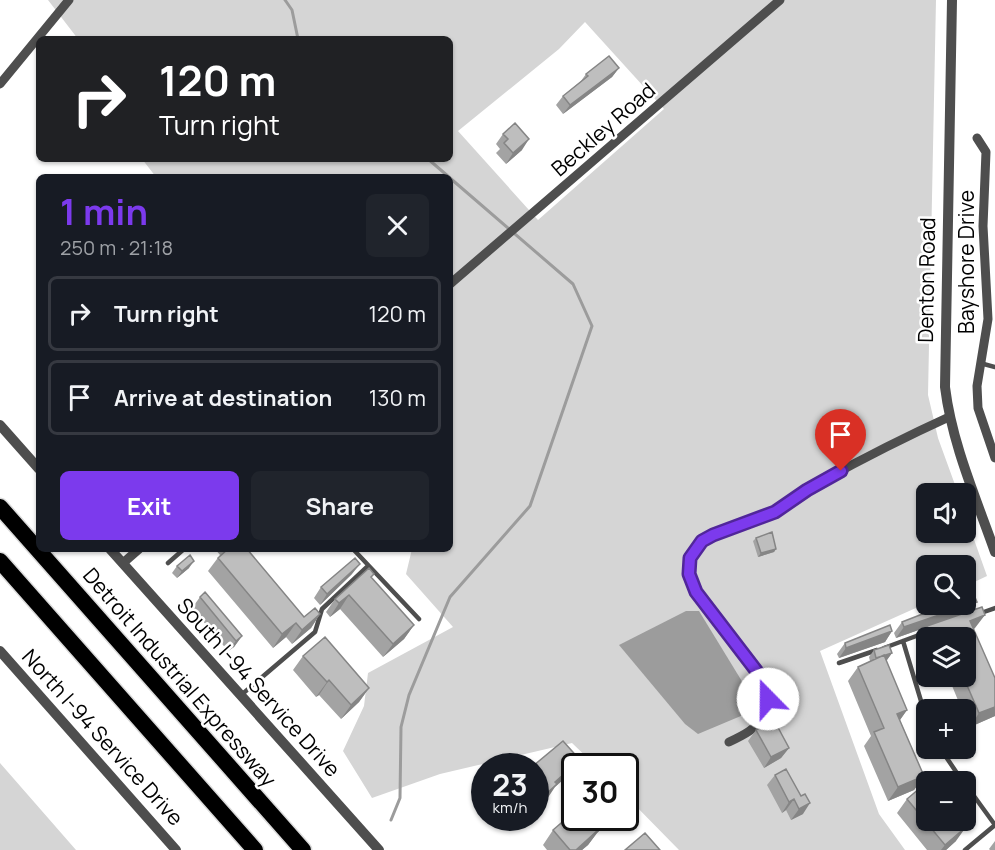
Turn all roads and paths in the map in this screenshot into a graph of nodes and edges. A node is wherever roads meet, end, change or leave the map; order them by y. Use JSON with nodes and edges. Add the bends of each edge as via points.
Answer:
{"nodes":[{"id":1,"x":69,"y":0,"type":"edge"},
{"id":2,"x":780,"y":0,"type":"edge"},
{"id":3,"x":952,"y":0,"type":"edge"},
{"id":4,"x":39,"y":36,"type":"edge"},
{"id":5,"x":36,"y":40,"type":"edge"},
{"id":6,"x":0,"y":84,"type":"edge"},
{"id":7,"x":977,"y":138,"type":"dead end"},
{"id":8,"x":453,"y":281,"type":"edge"},
{"id":9,"x":980,"y":363,"type":"junction"},
{"id":10,"x":995,"y":367,"type":"edge"},
{"id":11,"x":949,"y":417,"type":"junction"},
{"id":12,"x":0,"y":425,"type":"edge"},
{"id":13,"x":995,"y":458,"type":"edge"},
{"id":14,"x":36,"y":466,"type":"edge"},
{"id":15,"x":0,"y":507,"type":"edge"},
{"id":16,"x":36,"y":548,"type":"edge"},
{"id":17,"x":40,"y":552,"type":"edge"},
{"id":18,"x":113,"y":552,"type":"edge"},
{"id":19,"x":136,"y":552,"type":"edge"},
{"id":20,"x":181,"y":552,"type":"edge"},
{"id":21,"x":356,"y":552,"type":"edge"},
{"id":22,"x":995,"y":552,"type":"edge"},
{"id":23,"x":0,"y":561,"type":"edge"},
{"id":24,"x":123,"y":563,"type":"junction"},
{"id":25,"x":168,"y":563,"type":"dead end"},
{"id":26,"x":368,"y":566,"type":"junction"},
{"id":27,"x":0,"y":577,"type":"edge"},
{"id":28,"x":995,"y":608,"type":"edge"},
{"id":29,"x":975,"y":616,"type":"edge"},
{"id":30,"x":419,"y":619,"type":"dead end"},
{"id":31,"x":916,"y":636,"type":"edge"},
{"id":32,"x":903,"y":641,"type":"junction"},
{"id":33,"x":0,"y":651,"type":"edge"},
{"id":34,"x":839,"y":663,"type":"dead end"},
{"id":35,"x":240,"y":696,"type":"junction"},
{"id":36,"x":920,"y":699,"type":"edge"},
{"id":37,"x":729,"y":742,"type":"dead end"},
{"id":38,"x":976,"y":798,"type":"edge"},
{"id":39,"x":995,"y":825,"type":"edge"},
{"id":40,"x":176,"y":850,"type":"edge"},
{"id":41,"x":242,"y":850,"type":"edge"},
{"id":42,"x":255,"y":850,"type":"edge"},
{"id":43,"x":303,"y":850,"type":"edge"},
{"id":44,"x":379,"y":850,"type":"edge"},
{"id":45,"x":965,"y":850,"type":"edge"}],
"edges":[{"from":1,"to":4,"type":"street"},
{"from":2,"to":8,"type":"street","name":"Beckley Road"},
{"from":3,"to":11,"type":"street","name":"Denton Road","via":[[944,366]]},
{"from":5,"to":6,"type":"street"},
{"from":7,"to":9,"type":"street","name":"Bayshore Drive","via":[[986,152],[983,226],[988,319]]},
{"from":9,"to":10,"type":"lane"},
{"from":9,"to":13,"type":"street","name":"Bayshore Drive","via":[[978,408]]},
{"from":11,"to":22,"type":"street","name":"Denton Road"},
{"from":11,"to":37,"type":"street","via":[[820,482],[775,512],[713,535],[695,549],[689,566],[691,582],[758,673],[768,699],[759,723]]},
{"from":12,"to":14,"type":"street"},
{"from":15,"to":16,"type":"highway","name":"Detroit Industrial Expressway"},
{"from":17,"to":43,"type":"highway","name":"Detroit Industrial Expressway"},
{"from":18,"to":24,"type":"street","name":"South I-94 Service Drive"},
{"from":19,"to":24,"type":"street"},
{"from":20,"to":25,"type":"lane"},
{"from":21,"to":26,"type":"lane"},
{"from":23,"to":42,"type":"highway"},
{"from":24,"to":35,"type":"street","name":"South I-94 Service Drive"},
{"from":26,"to":30,"type":"lane"},
{"from":26,"to":35,"type":"lane","via":[[322,609],[315,632]]},
{"from":27,"to":41,"type":"highway"},
{"from":28,"to":29,"type":"lane"},
{"from":31,"to":32,"type":"lane"},
{"from":32,"to":34,"type":"lane"},
{"from":32,"to":36,"type":"lane"},
{"from":33,"to":40,"type":"street","name":"North I-94 Service Drive"},
{"from":35,"to":44,"type":"street","name":"South I-94 Service Drive"},
{"from":38,"to":39,"type":"lane"},
{"from":39,"to":45,"type":"lane"}]}
